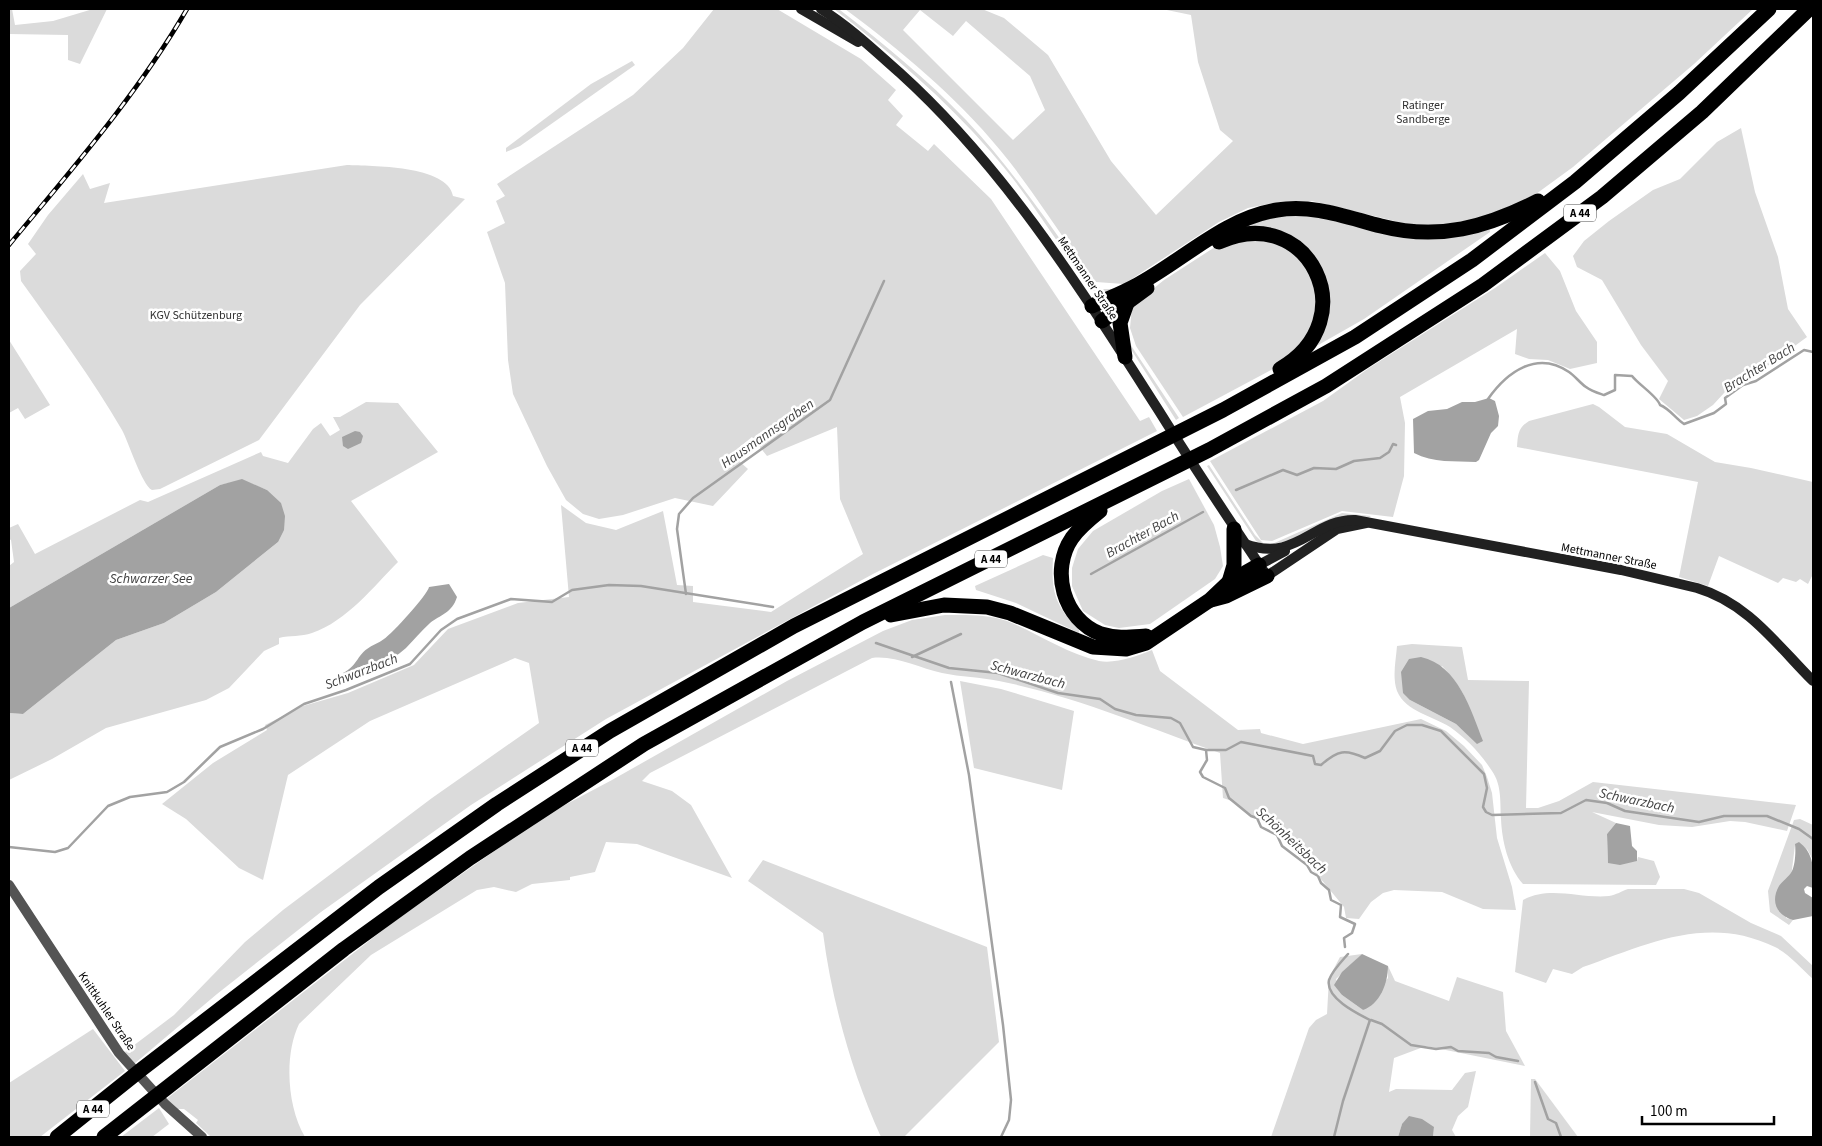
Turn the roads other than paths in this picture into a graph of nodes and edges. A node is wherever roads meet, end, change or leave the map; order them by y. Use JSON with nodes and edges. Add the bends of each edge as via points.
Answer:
{"nodes":[{"id":1,"x":801,"y":9,"type":"edge"},
{"id":2,"x":1769,"y":9,"type":"edge"},
{"id":3,"x":1809,"y":9,"type":"edge"},
{"id":4,"x":823,"y":10,"type":"edge"},
{"id":5,"x":876,"y":52,"type":"junction"},
{"id":6,"x":1575,"y":182,"type":"junction"},
{"id":7,"x":1127,"y":303,"type":"junction"},
{"id":8,"x":1092,"y":306,"type":"junction"},
{"id":9,"x":1102,"y":321,"type":"junction"},
{"id":10,"x":1125,"y":357,"type":"junction"},
{"id":11,"x":1223,"y":410,"type":"junction"},
{"id":12,"x":1119,"y":495,"type":"junction"},
{"id":13,"x":1366,"y":523,"type":"junction"},
{"id":14,"x":1234,"y":529,"type":"junction"},
{"id":15,"x":1310,"y":537,"type":"junction"},
{"id":16,"x":1245,"y":544,"type":"junction"},
{"id":17,"x":1263,"y":570,"type":"junction"},
{"id":18,"x":1229,"y":582,"type":"junction"},
{"id":19,"x":1210,"y":600,"type":"junction"},
{"id":20,"x":863,"y":622,"type":"junction"},
{"id":21,"x":1155,"y":635,"type":"junction"},
{"id":22,"x":1813,"y":681,"type":"edge"},
{"id":23,"x":9,"y":885,"type":"edge"},
{"id":24,"x":57,"y":1137,"type":"edge"},
{"id":25,"x":104,"y":1137,"type":"edge"},
{"id":26,"x":202,"y":1137,"type":"edge"}],
"edges":[{"from":1,"to":5,"type":"main road","name":"Mettmanner Straße"},
{"from":2,"to":6,"type":"highway","number":"A 44","via":[[1679,94]]},
{"from":3,"to":12,"type":"highway","number":"A 44","via":[[1702,112],[1616,185],[1483,285],[1326,386],[1170,471]]},
{"from":4,"to":5,"type":"main road","name":"Mettmanner Straße"},
{"from":5,"to":8,"type":"main road","name":"Mettmanner Straße","via":[[949,119],[1047,240]]},
{"from":6,"to":8,"type":"highway","via":[[1511,215],[1482,226],[1452,232],[1407,231],[1322,210],[1268,211],[1235,224],[1137,285]]},
{"from":6,"to":11,"type":"highway","number":"A 44","via":[[1472,260],[1355,337]]},
{"from":7,"to":9,"type":"highway"},
{"from":7,"to":10,"type":"highway","via":[[1120,323]]},
{"from":7,"to":11,"type":"highway","via":[[1206,249],[1239,234],[1272,235],[1304,254],[1316,272],[1324,296],[1318,330],[1298,356],[1227,399]]},
{"from":8,"to":9,"type":"main road","name":"Mettmanner Straße"},
{"from":9,"to":10,"type":"main road","name":"Mettmanner Straße"},
{"from":10,"to":14,"type":"main road","name":"Mettmanner Straße"},
{"from":11,"to":24,"type":"highway","number":"A 44","via":[[794,626],[603,735],[379,887]]},
{"from":12,"to":20,"type":"highway","number":"A 44"},
{"from":12,"to":21,"type":"highway","via":[[1072,539],[1062,568],[1064,594],[1077,618],[1094,631],[1121,638]]},
{"from":13,"to":15,"type":"main road","name":"Mettmanner Straße","via":[[1335,522]]},
{"from":13,"to":17,"type":"main road","name":"Mettmanner Straße","via":[[1336,529]]},
{"from":13,"to":22,"type":"main road","name":"Mettmanner Straße","via":[[1620,570],[1709,591],[1741,609]]},
{"from":14,"to":16,"type":"main road","name":"Mettmanner Straße"},
{"from":14,"to":18,"type":"highway","via":[[1234,565]]},
{"from":15,"to":16,"type":"main road","name":"Mettmanner Straße","via":[[1271,551]]},
{"from":15,"to":17,"type":"main road"},
{"from":16,"to":17,"type":"main road","name":"Mettmanner Straße"},
{"from":17,"to":18,"type":"highway"},
{"from":17,"to":19,"type":"highway","via":[[1226,596]]},
{"from":18,"to":19,"type":"highway"},
{"from":19,"to":21,"type":"highway"},
{"from":20,"to":21,"type":"highway","via":[[924,608],[967,604],[1010,613],[1078,642],[1105,649],[1137,647]]},
{"from":20,"to":25,"type":"highway","number":"A 44","via":[[644,744],[470,858],[344,949]]},
{"from":23,"to":26,"type":"street","name":"Knittkuhler Straße","via":[[119,1053],[165,1104]]}]}
